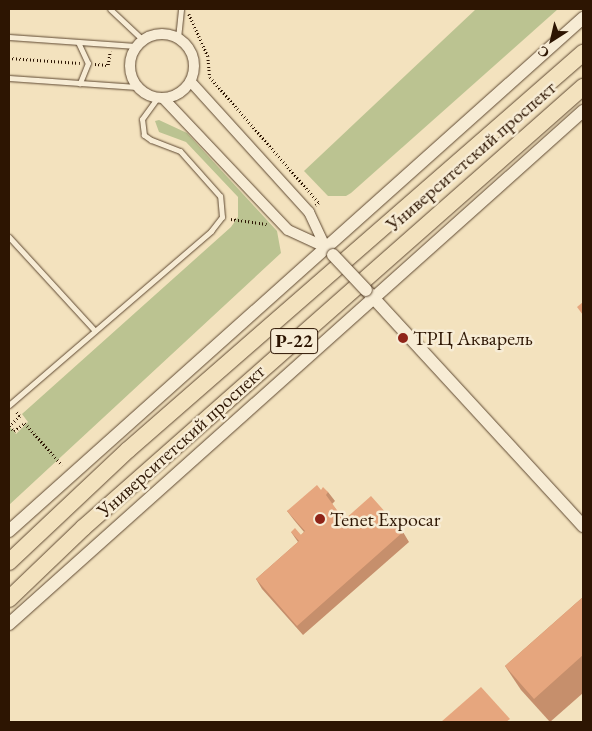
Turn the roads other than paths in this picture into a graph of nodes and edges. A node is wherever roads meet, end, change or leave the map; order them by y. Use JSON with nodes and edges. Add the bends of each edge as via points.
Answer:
{"nodes":[{"id":1,"x":110,"y":9,"type":"edge"},
{"id":2,"x":181,"y":10,"type":"edge"},
{"id":3,"x":583,"y":18,"type":"edge"},
{"id":4,"x":9,"y":37,"type":"edge"},
{"id":5,"x":178,"y":38,"type":"junction"},
{"id":6,"x":78,"y":42,"type":"junction"},
{"id":7,"x":139,"y":43,"type":"junction"},
{"id":8,"x":583,"y":53,"type":"edge"},
{"id":9,"x":9,"y":78,"type":"edge"},
{"id":10,"x":191,"y":82,"type":"junction"},
{"id":11,"x":80,"y":83,"type":"junction"},
{"id":12,"x":137,"y":86,"type":"junction"},
{"id":13,"x":583,"y":87,"type":"edge"},
{"id":14,"x":161,"y":98,"type":"junction"},
{"id":15,"x":583,"y":111,"type":"edge"},
{"id":16,"x":9,"y":237,"type":"edge"},
{"id":17,"x":329,"y":251,"type":"junction"},
{"id":18,"x":370,"y":294,"type":"junction"},
{"id":19,"x":94,"y":331,"type":"junction"},
{"id":20,"x":9,"y":405,"type":"edge"},
{"id":21,"x":583,"y":526,"type":"edge"},
{"id":22,"x":9,"y":530,"type":"edge"},
{"id":23,"x":9,"y":562,"type":"edge"},
{"id":24,"x":9,"y":599,"type":"edge"},
{"id":25,"x":9,"y":624,"type":"edge"}],
"edges":[{"from":1,"to":7,"type":"lane"},
{"from":2,"to":5,"type":"lane"},
{"from":3,"to":17,"type":"street","name":"Университетский проспект"},
{"from":4,"to":6,"type":"lane"},
{"from":5,"to":7,"type":"street","via":[[166,34]]},
{"from":5,"to":10,"type":"street","via":[[194,57],[195,70]]},
{"from":6,"to":7,"type":"lane"},
{"from":6,"to":11,"type":"lane","via":[[88,64]]},
{"from":7,"to":12,"type":"street","via":[[130,59],[131,74]]},
{"from":8,"to":23,"type":"highway","name":"Университетский проспект","number":"Р-22","via":[[128,450]]},
{"from":9,"to":11,"type":"lane"},
{"from":10,"to":14,"type":"street","via":[[184,90]]},
{"from":10,"to":17,"type":"street","via":[[309,212]]},
{"from":11,"to":12,"type":"lane"},
{"from":12,"to":14,"type":"street"},
{"from":13,"to":24,"type":"highway","name":"Университетский проспект","number":"Р-22","via":[[83,528]]},
{"from":14,"to":17,"type":"street","via":[[288,230]]},
{"from":14,"to":19,"type":"lane","via":[[142,119],[144,135],[180,151],[220,196],[222,217],[211,231]]},
{"from":15,"to":18,"type":"street","name":"Университетский проспект","number":"Р-22"},
{"from":16,"to":19,"type":"lane"},
{"from":17,"to":18,"type":"street","bridge":true},
{"from":17,"to":22,"type":"street","name":"Университетский проспект"},
{"from":18,"to":21,"type":"street"},
{"from":18,"to":25,"type":"street","name":"Университетский проспект","number":"Р-22"},
{"from":19,"to":20,"type":"lane"}]}
